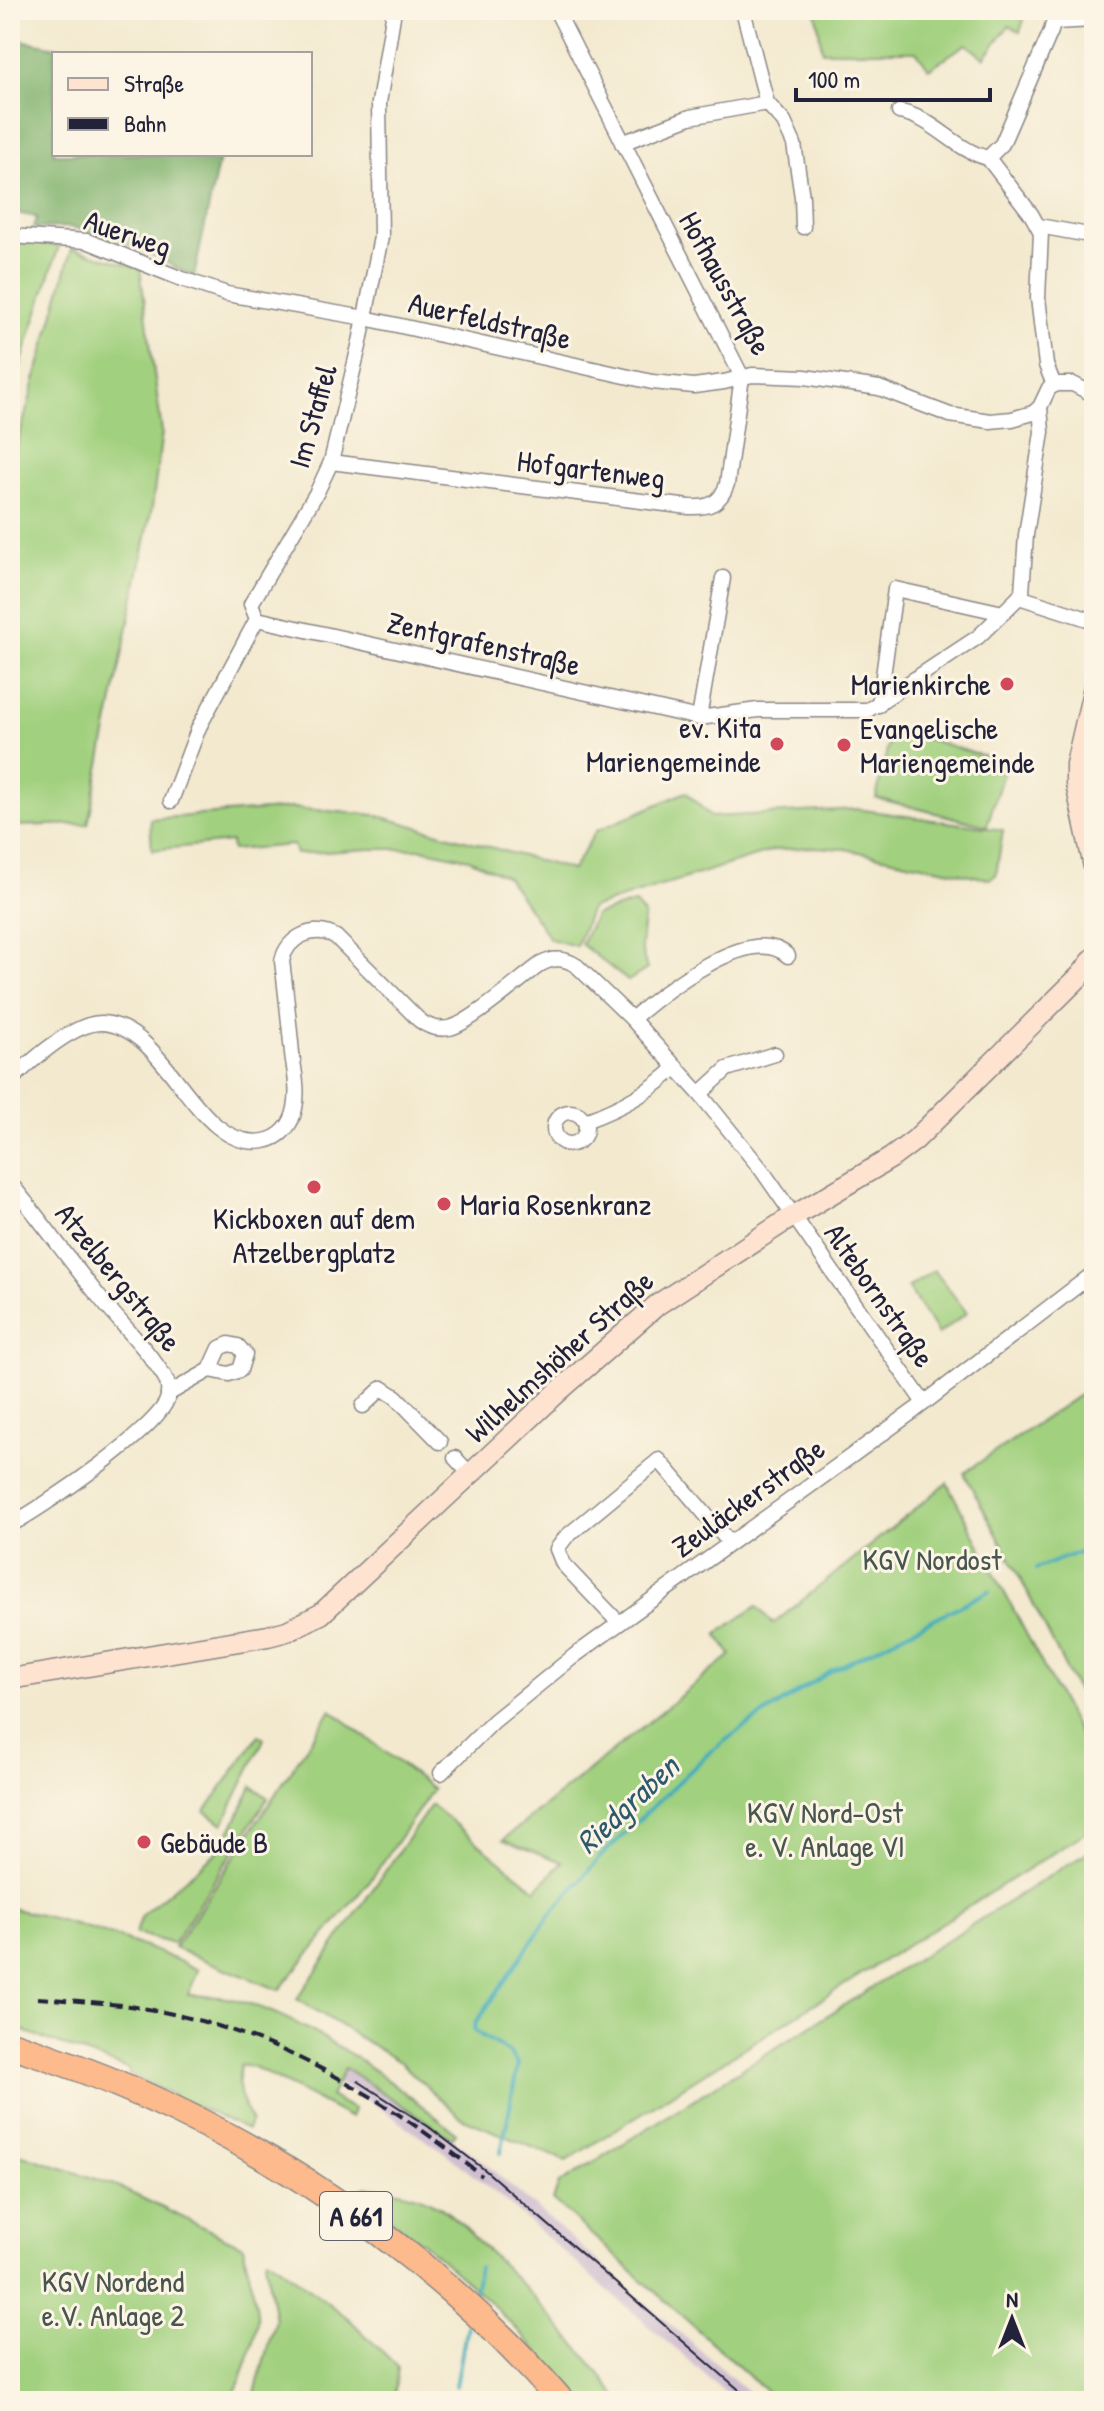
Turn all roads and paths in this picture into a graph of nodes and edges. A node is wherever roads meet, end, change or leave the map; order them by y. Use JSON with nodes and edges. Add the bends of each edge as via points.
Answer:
{"nodes":[{"id":1,"x":394,"y":10,"type":"edge"},
{"id":2,"x":556,"y":10,"type":"edge"},
{"id":3,"x":743,"y":10,"type":"edge"},
{"id":4,"x":1056,"y":16,"type":"edge"},
{"id":5,"x":1094,"y":20,"type":"edge"},
{"id":6,"x":767,"y":103,"type":"junction"},
{"id":7,"x":899,"y":112,"type":"dead end"},
{"id":8,"x":622,"y":143,"type":"junction"},
{"id":9,"x":988,"y":158,"type":"junction"},
{"id":10,"x":1039,"y":226,"type":"junction"},
{"id":11,"x":803,"y":227,"type":"dead end"},
{"id":12,"x":10,"y":236,"type":"edge"},
{"id":13,"x":1094,"y":236,"type":"edge"},
{"id":14,"x":227,"y":294,"type":"joint"},
{"id":15,"x":365,"y":318,"type":"junction"},
{"id":16,"x":742,"y":377,"type":"junction"},
{"id":17,"x":1054,"y":385,"type":"junction"},
{"id":18,"x":1094,"y":395,"type":"edge"},
{"id":19,"x":1040,"y":407,"type":"junction"},
{"id":20,"x":331,"y":462,"type":"junction"},
{"id":21,"x":723,"y":578,"type":"dead end"},
{"id":22,"x":1019,"y":597,"type":"junction"},
{"id":23,"x":1003,"y":613,"type":"junction"},
{"id":24,"x":257,"y":619,"type":"junction"},
{"id":25,"x":1094,"y":621,"type":"edge"},
{"id":26,"x":1094,"y":687,"type":"edge"},
{"id":27,"x":879,"y":705,"type":"junction"},
{"id":28,"x":699,"y":718,"type":"junction"},
{"id":29,"x":171,"y":801,"type":"dead end"},
{"id":30,"x":1094,"y":867,"type":"edge"},
{"id":31,"x":788,"y":956,"type":"dead end"},
{"id":32,"x":1094,"y":958,"type":"edge"},
{"id":33,"x":632,"y":1019,"type":"junction"},
{"id":34,"x":775,"y":1054,"type":"dead end"},
{"id":35,"x":676,"y":1067,"type":"junction"},
{"id":36,"x":10,"y":1081,"type":"edge"},
{"id":37,"x":700,"y":1094,"type":"junction"},
{"id":38,"x":585,"y":1121,"type":"dead end"},
{"id":39,"x":10,"y":1183,"type":"edge"},
{"id":40,"x":794,"y":1216,"type":"junction"},
{"id":41,"x":1094,"y":1273,"type":"edge"},
{"id":42,"x":210,"y":1370,"type":"dead end"},
{"id":43,"x":168,"y":1394,"type":"junction"},
{"id":44,"x":924,"y":1403,"type":"junction"},
{"id":45,"x":363,"y":1406,"type":"dead end"},
{"id":46,"x":440,"y":1442,"type":"dead end"},
{"id":47,"x":455,"y":1458,"type":"dead end"},
{"id":48,"x":471,"y":1475,"type":"junction"},
{"id":49,"x":10,"y":1525,"type":"edge"},
{"id":50,"x":729,"y":1542,"type":"junction"},
{"id":51,"x":619,"y":1623,"type":"junction"},
{"id":52,"x":10,"y":1679,"type":"edge"},
{"id":53,"x":441,"y":1773,"type":"dead end"},
{"id":54,"x":10,"y":2044,"type":"edge"},
{"id":55,"x":10,"y":2061,"type":"edge"},
{"id":56,"x":122,"y":2093,"type":"junction"},
{"id":57,"x":552,"y":2398,"type":"edge"}],
"edges":[{"from":1,"to":15,"type":"street","name":"Im Staffel","via":[[379,103],[381,237]]},
{"from":2,"to":8,"type":"street","name":"Hofhausstraße"},
{"from":3,"to":6,"type":"street"},
{"from":4,"to":5,"type":"street"},
{"from":4,"to":9,"type":"street","via":[[1002,144]]},
{"from":6,"to":8,"type":"street","via":[[690,117]]},
{"from":6,"to":11,"type":"street","via":[[794,144]]},
{"from":7,"to":9,"type":"street","via":[[917,116]]},
{"from":8,"to":16,"type":"street","name":"Hofhausstraße"},
{"from":9,"to":10,"type":"street"},
{"from":10,"to":13,"type":"street"},
{"from":10,"to":17,"type":"street","via":[[1038,298],[1046,365]]},
{"from":12,"to":14,"type":"street","name":"Auerweg","via":[[87,241]]},
{"from":14,"to":15,"type":"street","name":"Auerfeldstraße"},
{"from":15,"to":16,"type":"street","name":"Auerfeldstraße","via":[[652,382],[694,386]]},
{"from":15,"to":20,"type":"street","name":"Im Staffel"},
{"from":16,"to":19,"type":"street","name":"Hofhausstraße","via":[[793,376],[862,385],[977,420],[1012,419]]},
{"from":16,"to":20,"type":"street","name":"Hofgartenweg","via":[[727,484],[709,506]]},
{"from":17,"to":18,"type":"street","via":[[1073,384]]},
{"from":17,"to":19,"type":"street"},
{"from":19,"to":22,"type":"street","via":[[1042,432]]},
{"from":20,"to":24,"type":"street","name":"Im Staffel","via":[[251,604]]},
{"from":21,"to":28,"type":"street"},
{"from":22,"to":23,"type":"street","name":"Zentgrafenstraße"},
{"from":22,"to":25,"type":"street"},
{"from":23,"to":27,"type":"street","name":"Zentgrafenstraße","via":[[978,637]]},
{"from":23,"to":27,"type":"street","via":[[895,589]]},
{"from":24,"to":28,"type":"street","name":"Zentgrafenstraße"},
{"from":24,"to":29,"type":"street","name":"Im Staffel","via":[[199,727]]},
{"from":26,"to":30,"type":"main road","via":[[1076,784]]},
{"from":27,"to":28,"type":"street","name":"Zentgrafenstraße","via":[[857,712],[758,710]]},
{"from":31,"to":33,"type":"street","via":[[780,948],[766,947],[725,956]]},
{"from":32,"to":40,"type":"main road","name":"Wilhelmshöher Straße","via":[[915,1140]]},
{"from":33,"to":35,"type":"street"},
{"from":33,"to":36,"type":"street","via":[[577,966],[552,959],[462,1022],[434,1028],[419,1020],[342,941],[317,932],[299,937],[282,961],[297,1092],[292,1120],[275,1138],[251,1142],[221,1128],[146,1046],[106,1023],[72,1032]]},
{"from":34,"to":37,"type":"street","via":[[727,1069]]},
{"from":35,"to":37,"type":"street"},
{"from":35,"to":38,"type":"street","via":[[637,1097]]},
{"from":37,"to":40,"type":"street"},
{"from":39,"to":43,"type":"street","name":"Atzelbergstraße","via":[[159,1368]]},
{"from":40,"to":44,"type":"street","name":"Altebornstraße"},
{"from":40,"to":48,"type":"main road","name":"Wilhelmshöher Straße","via":[[657,1305]]},
{"from":41,"to":44,"type":"street","name":"Zeuläckerstraße"},
{"from":42,"to":43,"type":"street"},
{"from":43,"to":49,"type":"street","name":"Atzelbergstraße","via":[[160,1413],[114,1453]]},
{"from":44,"to":50,"type":"street","name":"Zeuläckerstraße"},
{"from":45,"to":46,"type":"street","via":[[382,1388]]},
{"from":47,"to":48,"type":"street"},
{"from":48,"to":52,"type":"main road","name":"Wilhelmshöher Straße","via":[[321,1614],[303,1624],[268,1636]]},
{"from":50,"to":51,"type":"street","name":"Zeuläckerstraße"},
{"from":50,"to":51,"type":"street","via":[[659,1460],[557,1549],[563,1564]]},
{"from":51,"to":53,"type":"street","name":"Zeuläckerstraße","via":[[536,1685]]},
{"from":54,"to":56,"type":"highway","number":"A 661"},
{"from":55,"to":56,"type":"highway","number":"A 661"},
{"from":56,"to":57,"type":"highway","number":"A 661","via":[[338,2220]]}]}
